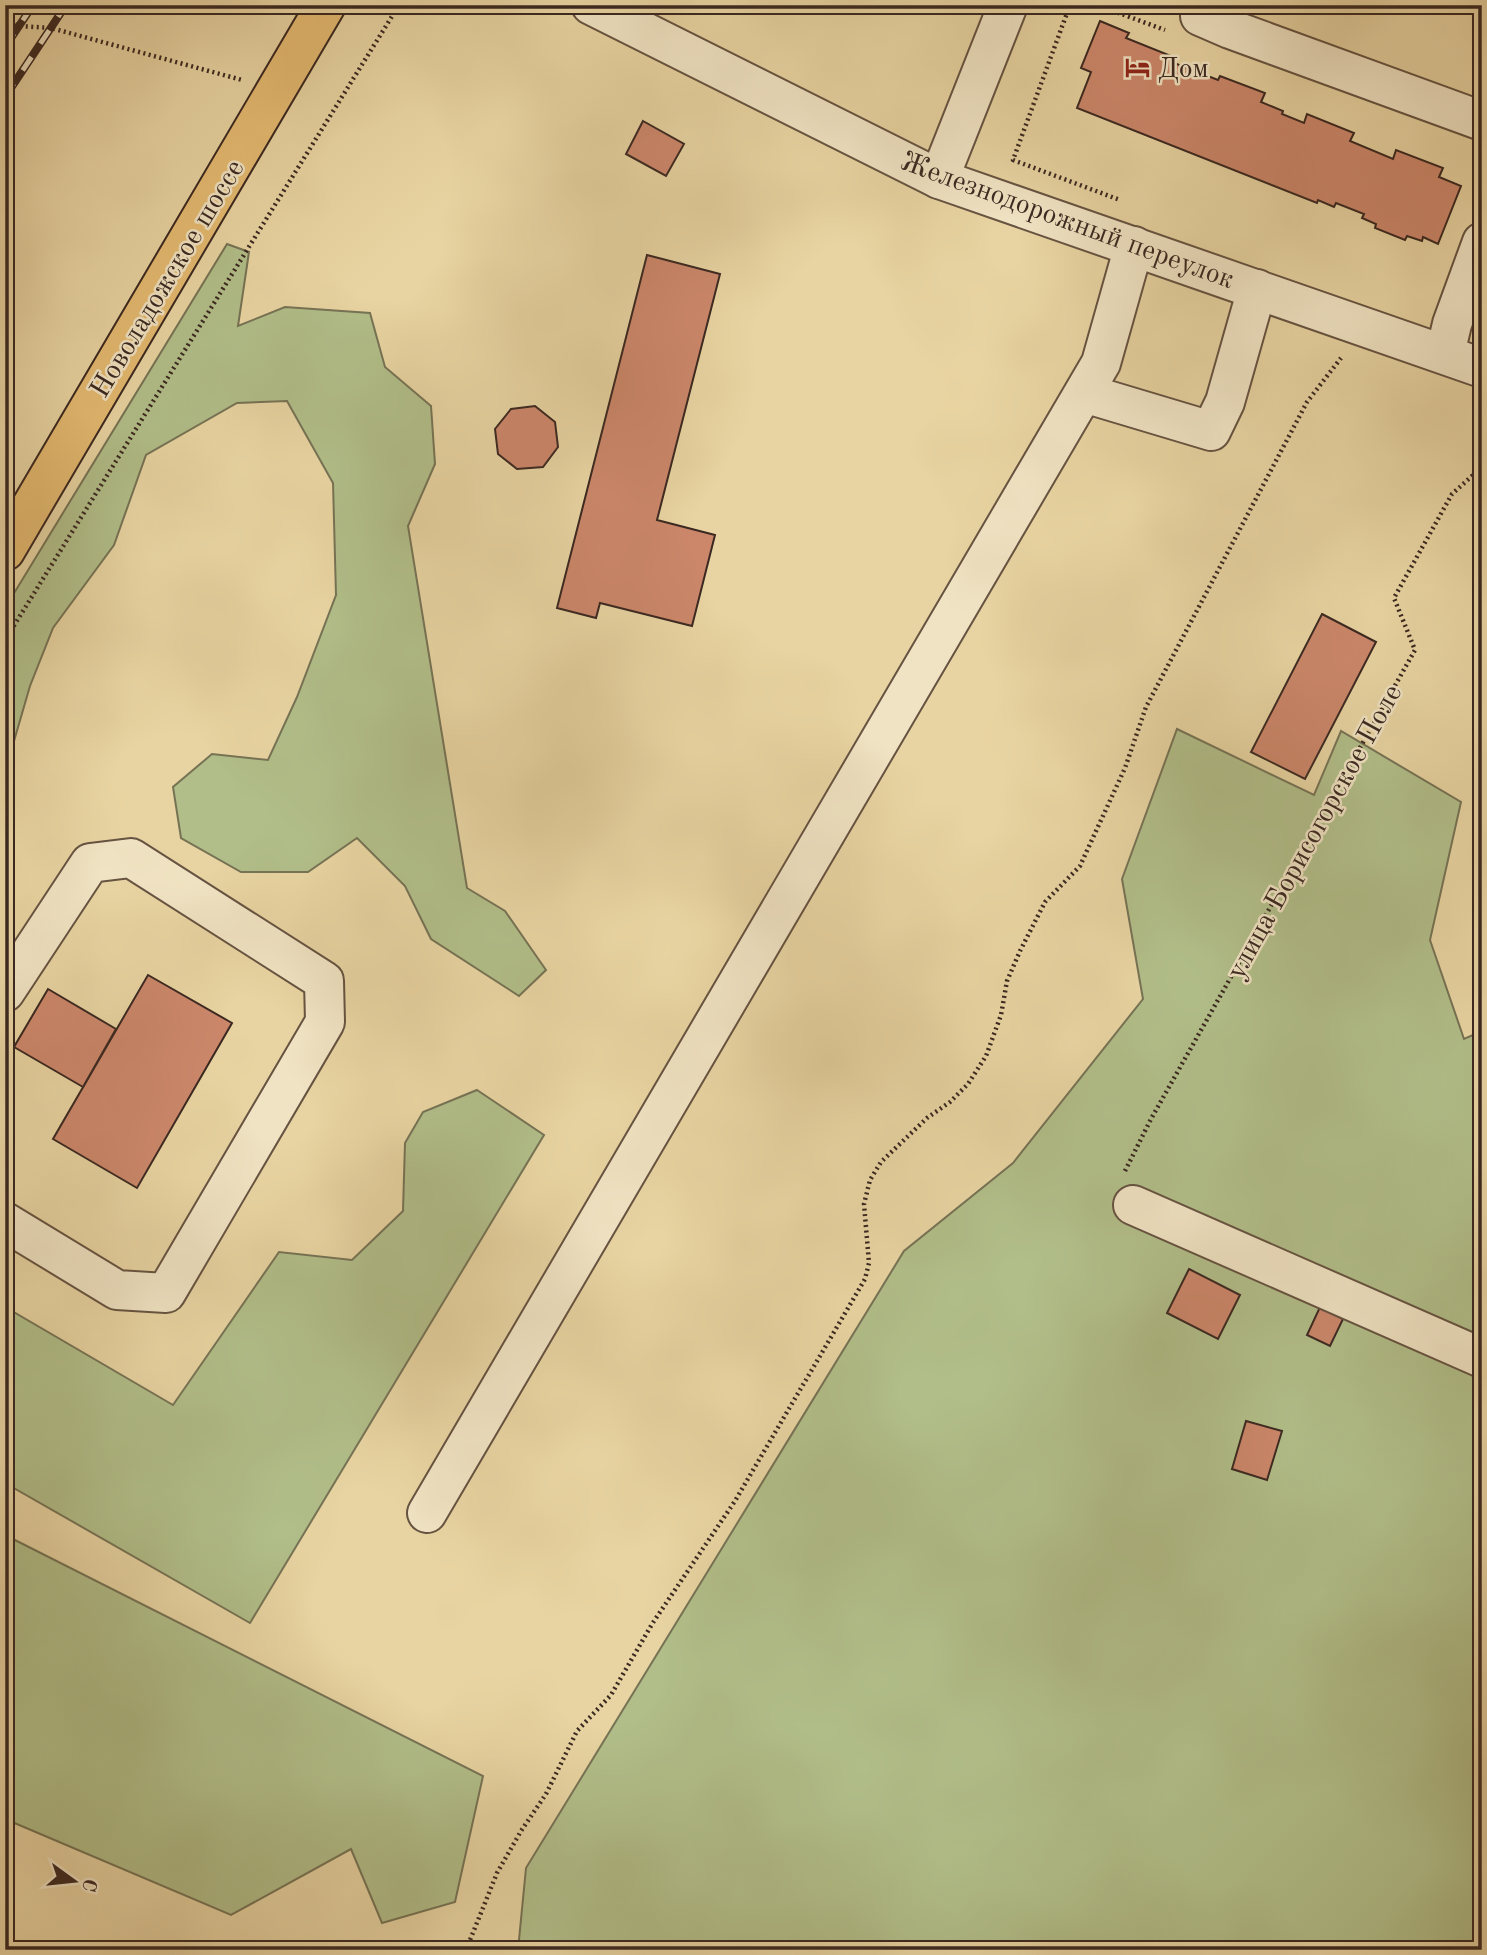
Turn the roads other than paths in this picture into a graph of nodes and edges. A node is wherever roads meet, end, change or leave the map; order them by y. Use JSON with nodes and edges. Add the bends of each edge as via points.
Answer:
{"nodes":[{"id":1,"x":326,"y":5,"type":"edge"},
{"id":2,"x":591,"y":5,"type":"edge"},
{"id":3,"x":1008,"y":5,"type":"edge"},
{"id":4,"x":1203,"y":5,"type":"edge"},
{"id":5,"x":1482,"y":121,"type":"edge"},
{"id":6,"x":939,"y":178,"type":"junction"},
{"id":7,"x":1482,"y":242,"type":"edge"},
{"id":8,"x":1134,"y":246,"type":"junction"},
{"id":9,"x":1257,"y":289,"type":"junction"},
{"id":10,"x":1444,"y":354,"type":"junction"},
{"id":11,"x":1482,"y":368,"type":"edge"},
{"id":12,"x":1084,"y":393,"type":"junction"},
{"id":13,"x":5,"y":551,"type":"edge"},
{"id":14,"x":5,"y":992,"type":"edge"},
{"id":15,"x":1133,"y":1205,"type":"road end"},
{"id":16,"x":5,"y":1222,"type":"edge"},
{"id":17,"x":1482,"y":1358,"type":"edge"},
{"id":18,"x":427,"y":1513,"type":"dead end"}],
"edges":[{"from":1,"to":13,"type":"main road","name":"Новоладожское шоссе"},
{"from":2,"to":6,"type":"street","name":"Железнодорожный переулок"},
{"from":3,"to":6,"type":"street"},
{"from":4,"to":5,"type":"street","via":[[1200,16],[1230,29]]},
{"from":6,"to":8,"type":"street","name":"Железнодорожный переулок"},
{"from":7,"to":10,"type":"street"},
{"from":8,"to":9,"type":"street","name":"Железнодорожный переулок"},
{"from":8,"to":12,"type":"street","via":[[1101,363]]},
{"from":9,"to":10,"type":"street","name":"Железнодорожный переулок"},
{"from":9,"to":12,"type":"street","via":[[1225,402],[1210,431]]},
{"from":10,"to":11,"type":"street","name":"Железнодорожный переулок"},
{"from":12,"to":18,"type":"street"},
{"from":14,"to":16,"type":"street","via":[[90,863],[131,858],[324,981],[325,1022],[166,1293],[117,1290]]},
{"from":15,"to":17,"type":"street"}]}
